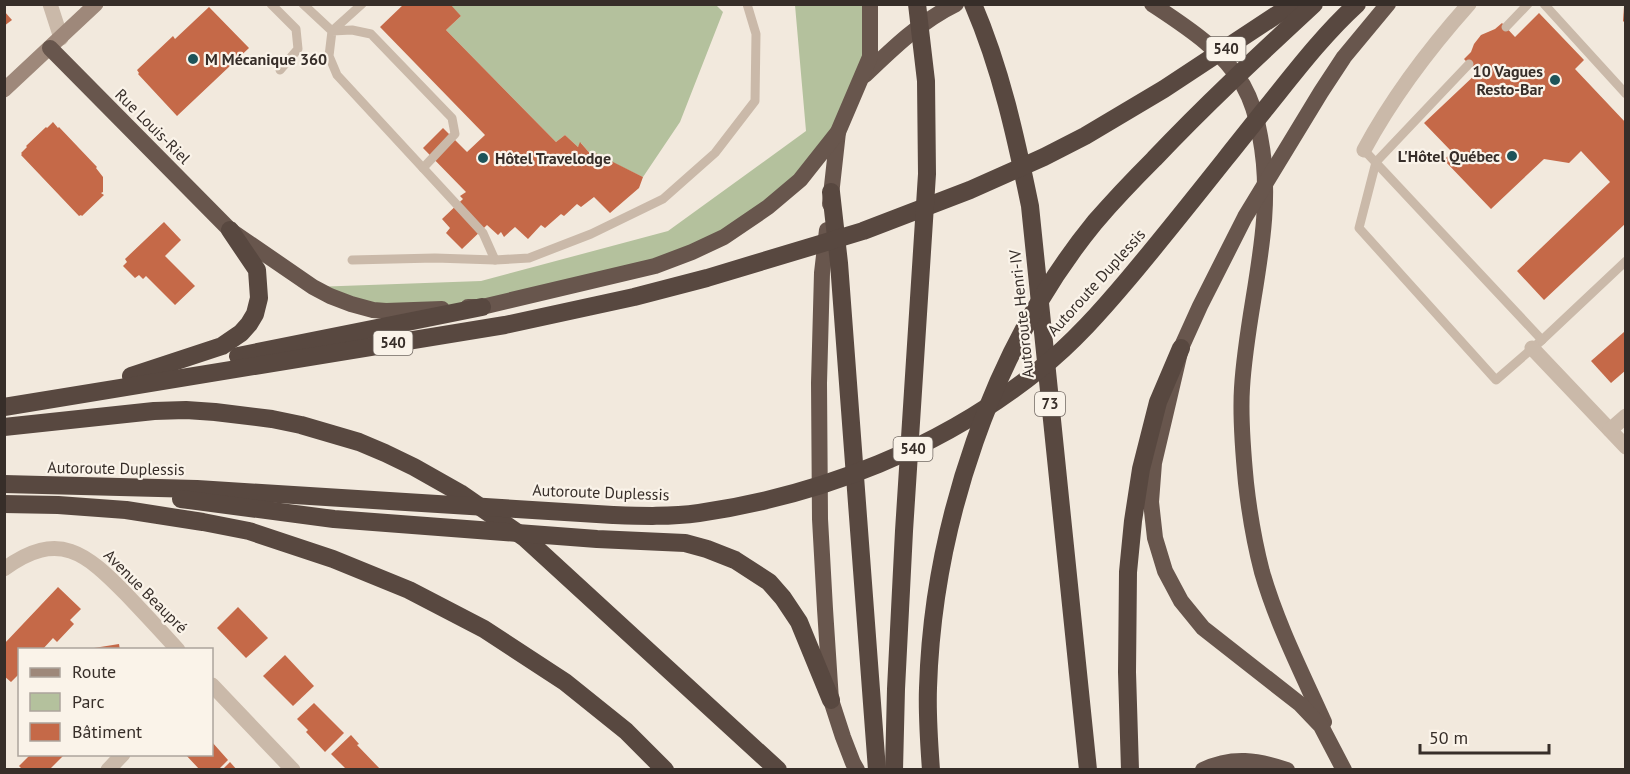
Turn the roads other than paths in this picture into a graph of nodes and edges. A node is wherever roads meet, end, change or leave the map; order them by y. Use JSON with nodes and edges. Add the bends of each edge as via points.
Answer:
{"nodes":[{"id":1,"x":50,"y":4,"type":"edge"},
{"id":2,"x":96,"y":4,"type":"edge"},
{"id":3,"x":271,"y":4,"type":"edge"},
{"id":4,"x":303,"y":4,"type":"edge"},
{"id":5,"x":362,"y":4,"type":"edge"},
{"id":6,"x":747,"y":4,"type":"edge"},
{"id":7,"x":870,"y":4,"type":"edge"},
{"id":8,"x":917,"y":4,"type":"edge"},
{"id":9,"x":956,"y":4,"type":"edge"},
{"id":10,"x":973,"y":4,"type":"edge"},
{"id":11,"x":1152,"y":4,"type":"edge"},
{"id":12,"x":1314,"y":4,"type":"edge"},
{"id":13,"x":1357,"y":4,"type":"edge"},
{"id":14,"x":1388,"y":4,"type":"edge"},
{"id":15,"x":1469,"y":4,"type":"edge"},
{"id":16,"x":1528,"y":4,"type":"edge"},
{"id":17,"x":1544,"y":4,"type":"edge"},
{"id":18,"x":1292,"y":11,"type":"edge"},
{"id":19,"x":1506,"y":27,"type":"dead end"},
{"id":20,"x":332,"y":31,"type":"junction"},
{"id":21,"x":55,"y":43,"type":"junction"},
{"id":22,"x":1469,"y":64,"type":"dead end"},
{"id":23,"x":280,"y":70,"type":"dead end"},
{"id":24,"x":859,"y":81,"type":"junction"},
{"id":25,"x":4,"y":90,"type":"edge"},
{"id":26,"x":1626,"y":94,"type":"edge"},
{"id":27,"x":838,"y":132,"type":"junction"},
{"id":28,"x":1364,"y":150,"type":"joint"},
{"id":29,"x":1376,"y":162,"type":"junction"},
{"id":30,"x":423,"y":168,"type":"junction"},
{"id":31,"x":831,"y":192,"type":"junction"},
{"id":32,"x":230,"y":230,"type":"junction"},
{"id":33,"x":352,"y":260,"type":"dead end"},
{"id":34,"x":495,"y":260,"type":"junction"},
{"id":35,"x":1626,"y":261,"type":"edge"},
{"id":36,"x":482,"y":306,"type":"junction"},
{"id":37,"x":1537,"y":344,"type":"junction"},
{"id":38,"x":1181,"y":348,"type":"junction"},
{"id":39,"x":123,"y":379,"type":"junction"},
{"id":40,"x":8,"y":406,"type":"edge"},
{"id":41,"x":1626,"y":416,"type":"edge"},
{"id":42,"x":4,"y":427,"type":"edge"},
{"id":43,"x":1610,"y":430,"type":"junction"},
{"id":44,"x":1626,"y":447,"type":"edge"},
{"id":45,"x":4,"y":484,"type":"edge"},
{"id":46,"x":99,"y":488,"type":"junction"},
{"id":47,"x":4,"y":504,"type":"edge"},
{"id":48,"x":4,"y":569,"type":"edge"},
{"id":49,"x":176,"y":648,"type":"edge"},
{"id":50,"x":213,"y":686,"type":"edge"},
{"id":51,"x":831,"y":700,"type":"junction"},
{"id":52,"x":121,"y":756,"type":"edge"},
{"id":53,"x":876,"y":762,"type":"edge"},
{"id":54,"x":108,"y":770,"type":"edge"},
{"id":55,"x":293,"y":770,"type":"edge"},
{"id":56,"x":665,"y":770,"type":"edge"},
{"id":57,"x":778,"y":770,"type":"edge"},
{"id":58,"x":857,"y":770,"type":"edge"},
{"id":59,"x":894,"y":770,"type":"edge"},
{"id":60,"x":931,"y":770,"type":"edge"},
{"id":61,"x":1089,"y":770,"type":"edge"},
{"id":62,"x":1130,"y":770,"type":"edge"},
{"id":63,"x":1203,"y":770,"type":"edge"},
{"id":64,"x":1287,"y":770,"type":"edge"},
{"id":65,"x":1344,"y":770,"type":"edge"}],
"edges":[{"from":1,"to":21,"type":"street","name":"Rue Louis-Riel"},
{"from":2,"to":21,"type":"main road"},
{"from":3,"to":23,"type":"lane","via":[[296,29],[298,49]]},
{"from":4,"to":20,"type":"lane"},
{"from":5,"to":20,"type":"lane"},
{"from":6,"to":34,"type":"lane","via":[[756,34],[755,101],[715,153],[663,199],[591,234],[529,258]]},
{"from":7,"to":24,"type":"highway","via":[[870,57]]},
{"from":8,"to":59,"type":"highway","via":[[926,81],[927,174],[904,531]]},
{"from":9,"to":24,"type":"highway","via":[[905,38]]},
{"from":10,"to":61,"type":"highway","name":"Autoroute Henri-IV","number":"73","via":[[1014,131],[1030,206]]},
{"from":11,"to":65,"type":"highway","via":[[1212,47],[1242,84],[1256,114],[1266,197],[1262,255],[1242,389],[1246,485],[1262,571]]},
{"from":12,"to":18,"type":"highway"},
{"from":13,"to":46,"type":"highway","name":"Autoroute Duplessis","number":"540","via":[[1297,70],[1129,278],[1072,342],[1012,390],[952,429],[910,451],[835,481],[698,513],[652,516],[197,489]]},
{"from":14,"to":38,"type":"highway","via":[[1344,57],[1245,217]]},
{"from":15,"to":28,"type":"street","via":[[1405,82]]},
{"from":16,"to":19,"type":"lane"},
{"from":17,"to":26,"type":"lane"},
{"from":18,"to":40,"type":"highway","number":"540","via":[[1044,157],[863,231],[772,260],[634,297],[505,325]]},
{"from":18,"to":60,"type":"highway","via":[[1096,222],[1057,274],[1000,378],[966,465],[943,558],[931,633]]},
{"from":20,"to":30,"type":"lane","via":[[329,56],[337,75]]},
{"from":20,"to":30,"type":"lane","via":[[371,34],[452,118],[455,134]]},
{"from":21,"to":25,"type":"main road"},
{"from":21,"to":32,"type":"highway","name":"Rue Louis-Riel"},
{"from":22,"to":29,"type":"lane"},
{"from":24,"to":27,"type":"highway"},
{"from":27,"to":31,"type":"highway"},
{"from":27,"to":36,"type":"highway","name":"Rue Louis-Riel","via":[[800,180],[724,237],[655,266]]},
{"from":28,"to":29,"type":"lane"},
{"from":29,"to":37,"type":"lane"},
{"from":29,"to":37,"type":"lane","via":[[1359,228],[1496,380]]},
{"from":30,"to":34,"type":"lane","via":[[483,233]]},
{"from":31,"to":51,"type":"highway","via":[[822,273],[819,394],[820,519]]},
{"from":31,"to":53,"type":"highway"},
{"from":32,"to":36,"type":"highway","name":"Rue Louis-Riel","via":[[313,287],[351,304],[386,311]]},
{"from":32,"to":39,"type":"highway","via":[[257,270],[259,298],[249,324],[222,346]]},
{"from":33,"to":34,"type":"lane"},
{"from":35,"to":37,"type":"lane"},
{"from":36,"to":39,"type":"highway"},
{"from":37,"to":43,"type":"street"},
{"from":38,"to":62,"type":"highway","via":[[1158,402],[1133,521],[1128,584]]},
{"from":38,"to":65,"type":"highway","via":[[1153,473],[1155,538],[1165,571],[1181,601],[1203,628],[1300,704],[1321,726]]},
{"from":39,"to":40,"type":"highway"},
{"from":41,"to":43,"type":"street"},
{"from":42,"to":57,"type":"highway","via":[[154,411],[196,411],[301,425],[385,453],[460,493],[525,538]]},
{"from":43,"to":44,"type":"street"},
{"from":45,"to":46,"type":"highway","name":"Autoroute Duplessis","number":"540"},
{"from":46,"to":51,"type":"highway","via":[[334,519],[685,543],[707,549],[735,560],[769,582],[783,598],[799,622]]},
{"from":47,"to":56,"type":"highway","via":[[126,510],[203,522],[249,531],[333,559],[409,590],[483,629],[565,682],[626,731]]},
{"from":48,"to":49,"type":"street","name":"Avenue Beaupré","via":[[31,552],[53,549],[82,555],[111,579]]},
{"from":50,"to":55,"type":"street"},
{"from":51,"to":58,"type":"highway"},
{"from":52,"to":54,"type":"street"},
{"from":63,"to":64,"type":"highway","via":[[1216,763],[1245,760]]}]}
